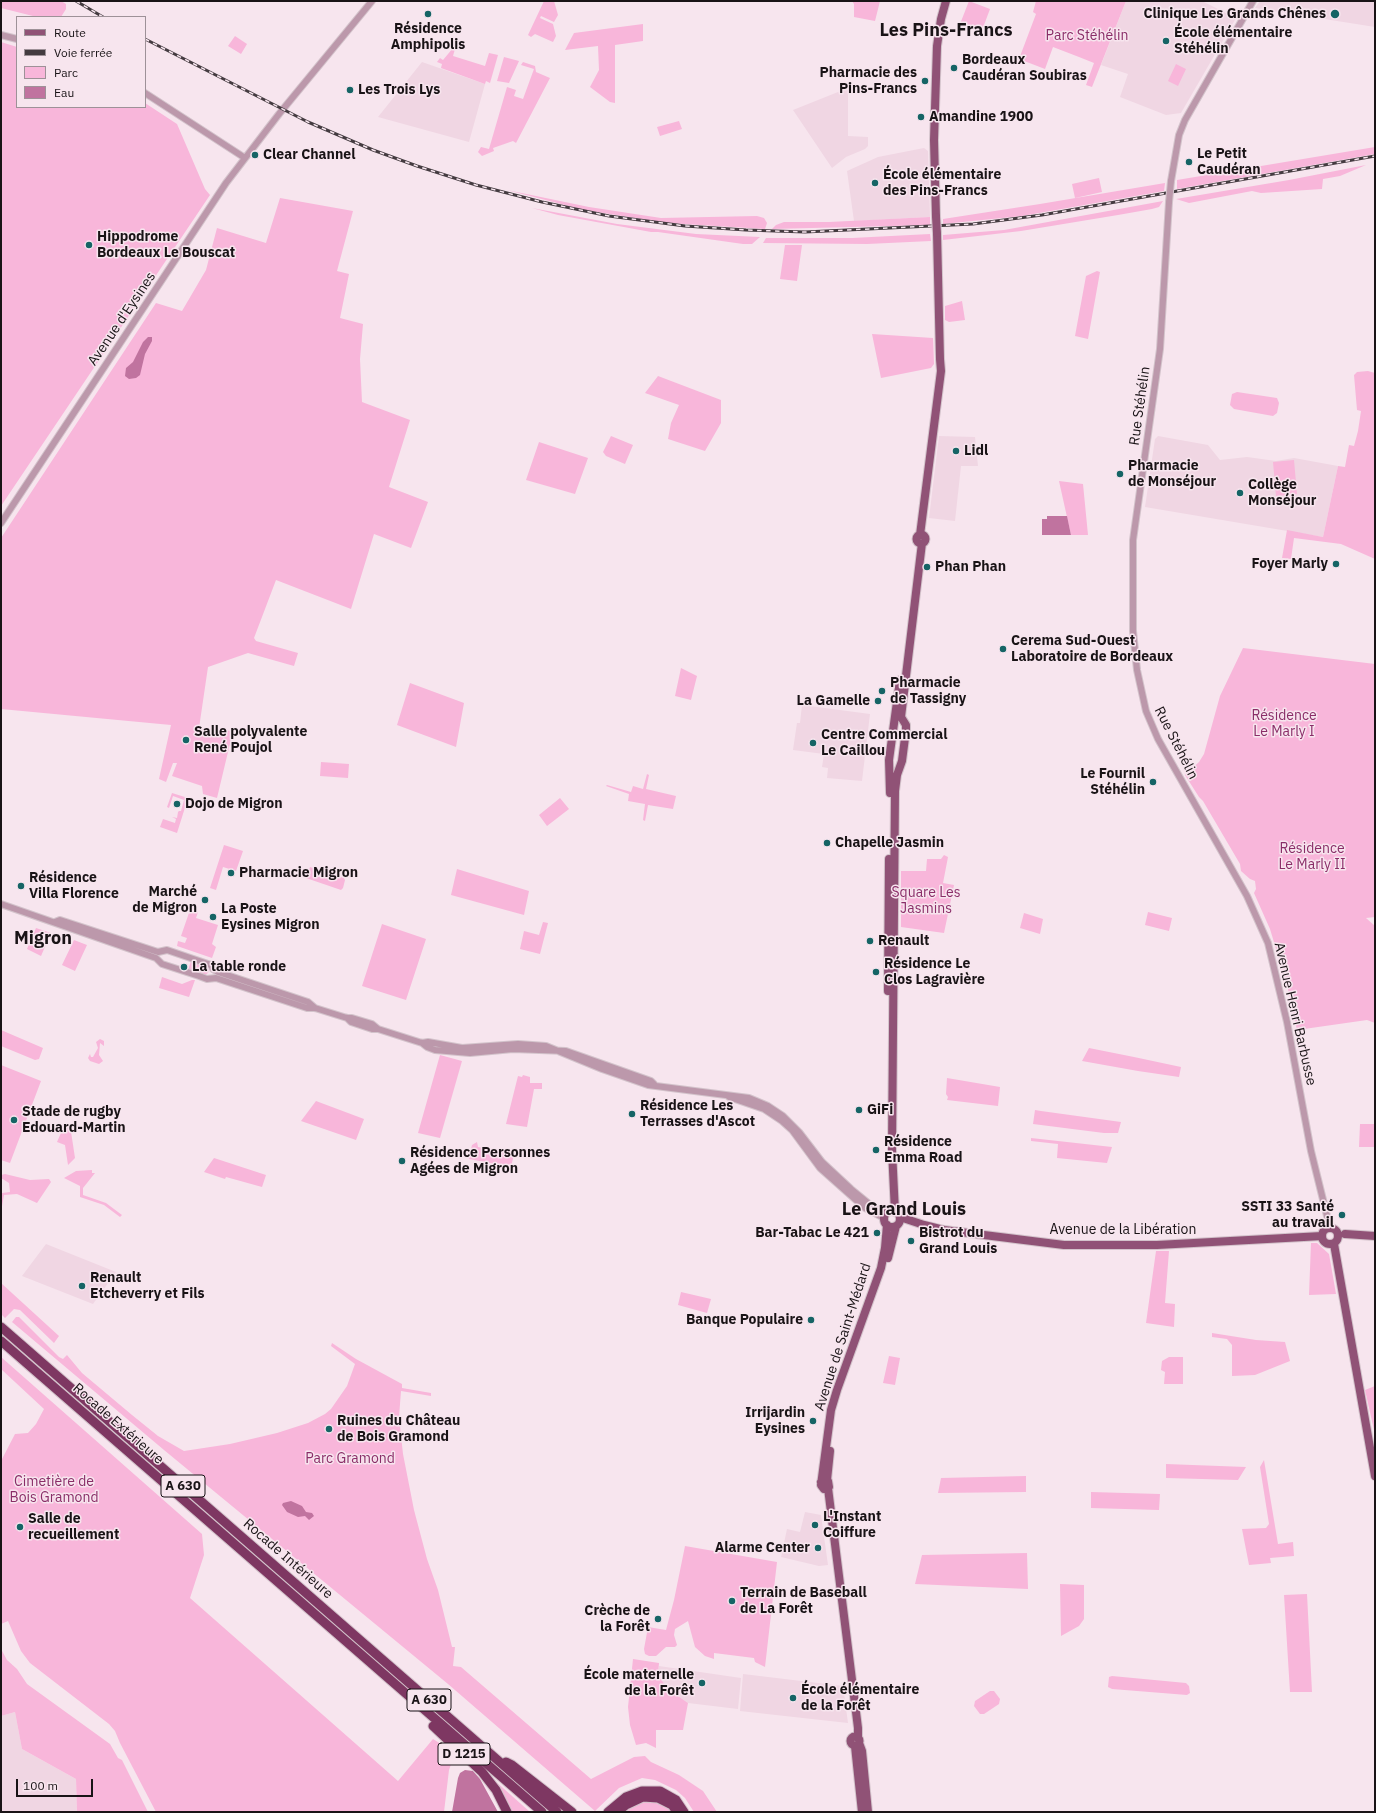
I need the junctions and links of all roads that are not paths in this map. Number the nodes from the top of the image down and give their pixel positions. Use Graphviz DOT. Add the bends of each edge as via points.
graph roads {
  1 [pos="372,1"];
  2 [pos="946,1"];
  3 [pos="1253,1"];
  4 [pos="1,35"];
  5 [pos="16,39"];
  6 [pos="146,94"];
  7 [pos="245,158"];
  8 [pos="1,523"];
  9 [pos="898,716"];
  10 [pos="1203,818"];
  11 [pos="1,904"];
  12 [pos="55,922"];
  13 [pos="891,927"];
  14 [pos="315,1008"];
  15 [pos="892,1218"];
  16 [pos="1330,1228"];
  17 [pos="1342,1234"];
  18 [pos="1322,1236"];
  19 [pos="1375,1236"];
  20 [pos="1334,1244"];
  21 [pos="1,1327"];
  22 [pos="1,1341"];
  23 [pos="1375,1476"];
  24 [pos="415,1701"];
  25 [pos="857,1741"];
  26 [pos="492,1756"];
  27 [pos="508,1812"];
  28 [pos="542,1812"];
  29 [pos="557,1812"];
  30 [pos="572,1812"];
  31 [pos="608,1812"];
  32 [pos="617,1812"];
  33 [pos="677,1812"];
  34 [pos="684,1812"];
  35 [pos="862,1812"];
  36 [pos="868,1812"];
  1 -- 7 [label="street, Avenue d'Eysines"];
  2 -- 9 [label="main road, bridge" via="937,46 934,140 942,371"];
  3 -- 10 [label="street, Rue Stéhélin, bridge" via="1184,120 1179,137 1169,202 1160,350 1133,540 1133,631 1137,670 1149,719"];
  4 -- 5 [label="street"];
  6 -- 7 [label="street"];
  7 -- 8 [label="street, Avenue d'Eysines"];
  9 -- 13 [label="main road" via="889,763"];
  9 -- 13 [label="main road" via="906,725 895,791"];
  10 -- 16 [label="street, Avenue Henri Barbusse" via="1249,899 1271,952 1311,1151"];
  11 -- 12 [label="street"];
  12 -- 14 [label="street" via="207,979 216,978 307,1008"];
  12 -- 14 [label="street" via="60,920 158,952 167,950 210,965 218,972 308,1002"];
  13 -- 15 [label="main road, Avenue de Saint-Médard"];
  14 -- 15 [label="street" via="347,1018 365,1027 378,1028 422,1043 435,1050 470,1054 513,1049 566,1050 654,1084 749,1098 784,1116 822,1162 873,1207"];
  15 -- 18 [label="main road, Avenue de la Libération" via="944,1230 1064,1245 1157,1245"];
  15 -- 25 [label="main road, Avenue de Saint-Médard" via="883,1278 835,1406 825,1485"];
  16 -- 17 [label="main road"];
  16 -- 18 [label="main road" via="1324,1231"];
  17 -- 19 [label="main road"];
  17 -- 20 [label="main road"];
  18 -- 20 [label="main road" via="1326,1243"];
  20 -- 23 [label="main road"];
  21 -- 26 [label="highway, Rocade Intérieure / A 630"];
  22 -- 24 [label="highway, Rocade Extérieure / A 630"];
  24 -- 27 [label="highway, D 1215" via="421,1715 482,1772"];
  24 -- 28 [label="highway, Rocade Extérieure / A 630"];
  25 -- 35 [label="main road, Avenue de Saint-Médard"];
  25 -- 36 [label="main road, Avenue de Saint-Médard" via="862,1751"];
  26 -- 29 [label="highway, Rocade Intérieure / A 630"];
  26 -- 30 [label="highway" via="512,1765"];
  31 -- 34 [label="highway" via="626,1797 642,1791 660,1791 676,1800"];
  32 -- 33 [label="highway" via="644,1797 658,1798"];
}
